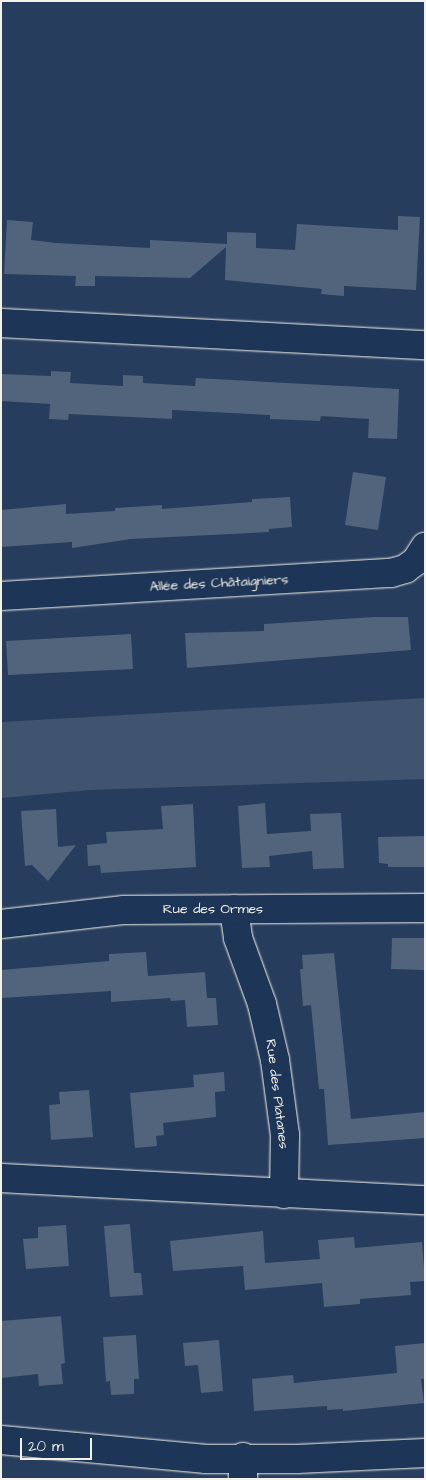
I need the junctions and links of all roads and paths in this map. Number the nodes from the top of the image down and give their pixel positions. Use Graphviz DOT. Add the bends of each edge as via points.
graph roads {
  1 [pos="1,323"];
  2 [pos="425,345"];
  3 [pos="425,547"];
  4 [pos="1,596"];
  5 [pos="425,908"];
  6 [pos="234,909"];
  7 [pos="1,924"];
  8 [pos="1,1178"];
  9 [pos="284,1194"];
  10 [pos="425,1200"];
  11 [pos="1,1426"];
  12 [pos="1,1440"];
  13 [pos="425,1453"];
  14 [pos="243,1468"];
  1 -- 2 [label="street"];
  3 -- 4 [label="street, Allée des Châtaigniers" via="416,562 391,573"];
  5 -- 6 [label="street, Rue des Ormes"];
  6 -- 7 [label="street, Rue des Ormes" via="116,910"];
  6 -- 9 [label="street, Rue des Platanes" via="238,938 262,1004 275,1060 284,1135"];
  8 -- 9 [label="street"];
  9 -- 10 [label="street"];
  11 -- 14 [label="street" via="172,1442"];
  12 -- 14 [label="street" via="200,1458"];
  13 -- 14 [label="street" via="297,1459"];
}
